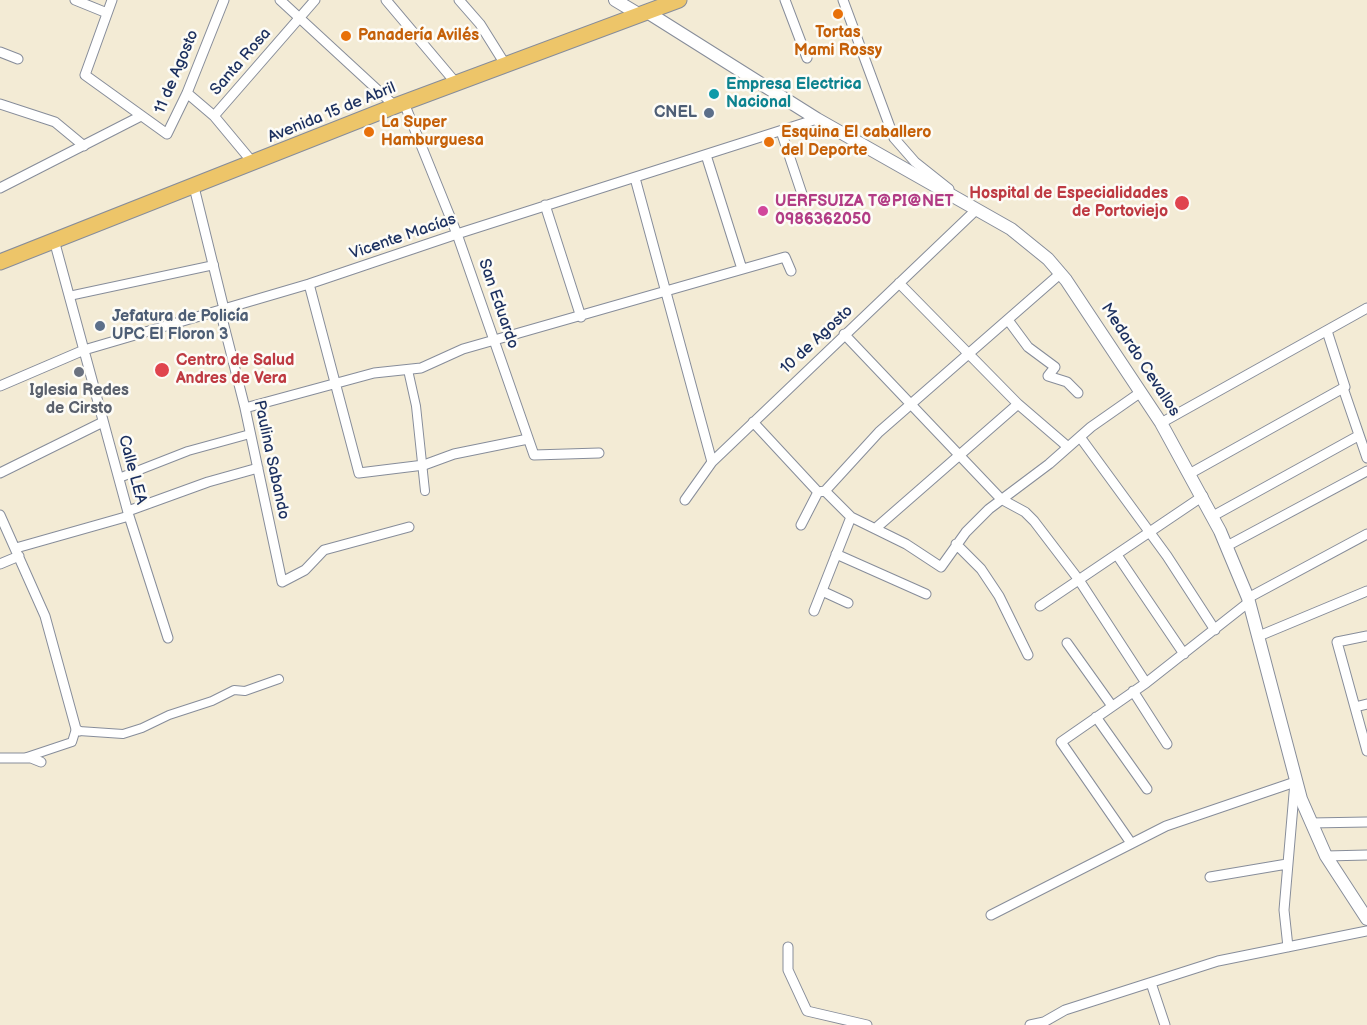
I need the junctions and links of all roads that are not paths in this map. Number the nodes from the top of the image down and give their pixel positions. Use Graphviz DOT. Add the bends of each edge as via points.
graph roads {
  1 [pos="75,0"];
  2 [pos="112,0"];
  3 [pos="224,0"];
  4 [pos="280,0"];
  5 [pos="315,0"];
  6 [pos="459,0"];
  7 [pos="615,0"];
  8 [pos="679,0"];
  9 [pos="785,0"];
  10 [pos="843,0"];
  11 [pos="387,1"];
  12 [pos="107,13"];
  13 [pos="643,14"];
  14 [pos="299,18"];
  15 [pos="0,52"];
  16 [pos="807,58"];
  17 [pos="18,59"];
  18 [pos="505,64"];
  19 [pos="456,83"];
  20 [pos="187,93"];
  21 [pos="0,104"];
  22 [pos="399,105"];
  23 [pos="141,116"];
  24 [pos="214,116"];
  25 [pos="818,119"];
  26 [pos="782,131"];
  27 [pos="894,138"];
  28 [pos="84,146"];
  29 [pos="706,155"];
  30 [pos="879,155"];
  31 [pos="254,164"];
  32 [pos="635,178"];
  33 [pos="194,187"];
  34 [pos="0,188"];
  35 [pos="804,200"];
  36 [pos="545,205"];
  37 [pos="975,207"];
  38 [pos="457,234"];
  39 [pos="54,240"];
  40 [pos="0,262"];
  41 [pos="214,265"];
  42 [pos="742,269"];
  43 [pos="791,271"];
  44 [pos="1061,273"];
  45 [pos="899,283"];
  46 [pos="309,284"];
  47 [pos="667,291"];
  48 [pos="69,297"];
  49 [pos="1367,308"];
  50 [pos="222,309"];
  51 [pos="581,317"];
  52 [pos="1008,320"];
  53 [pos="1327,331"];
  54 [pos="844,334"];
  55 [pos="495,340"];
  56 [pos="84,350"];
  57 [pos="967,355"];
  58 [pos="408,370"];
  59 [pos="335,382"];
  60 [pos="0,386"];
  61 [pos="1342,388"];
  62 [pos="1142,392"];
  63 [pos="1078,393"];
  64 [pos="910,404"];
  65 [pos="1018,404"];
  66 [pos="244,408"];
  67 [pos="103,422"];
  68 [pos="753,422"];
  69 [pos="1161,423"];
  70 [pos="250,434"];
  71 [pos="1080,436"];
  72 [pos="1358,436"];
  73 [pos="528,439"];
  74 [pos="1068,447"];
  75 [pos="599,453"];
  76 [pos="960,455"];
  77 [pos="1367,458"];
  78 [pos="712,462"];
  79 [pos="424,465"];
  80 [pos="258,468"];
  81 [pos="1367,471"];
  82 [pos="0,473"];
  83 [pos="1191,473"];
  84 [pos="119,478"];
  85 [pos="425,491"];
  86 [pos="822,491"];
  87 [pos="1203,496"];
  88 [pos="1001,499"];
  89 [pos="685,500"];
  90 [pos="128,514"];
  91 [pos="0,515"];
  92 [pos="1214,516"];
  93 [pos="851,517"];
  94 [pos="801,525"];
  95 [pos="409,527"];
  96 [pos="876,528"];
  97 [pos="1150,532"];
  98 [pos="1367,534"];
  99 [pos="956,544"];
  100 [pos="1227,546"];
  101 [pos="18,552"];
  102 [pos="836,554"];
  103 [pos="1117,555"];
  104 [pos="0,564"];
  105 [pos="1079,580"];
  106 [pos="822,591"];
  107 [pos="1367,591"];
  108 [pos="926,594"];
  109 [pos="1248,600"];
  110 [pos="848,603"];
  111 [pos="1040,606"];
  112 [pos="814,611"];
  113 [pos="1215,630"];
  114 [pos="1259,636"];
  115 [pos="1367,636"];
  116 [pos="168,638"];
  117 [pos="1067,643"];
  118 [pos="1028,654"];
  119 [pos="1184,654"];
  120 [pos="279,679"];
  121 [pos="1146,683"];
  122 [pos="1133,691"];
  123 [pos="1367,704"];
  124 [pos="1112,706"];
  125 [pos="1355,707"];
  126 [pos="1096,717"];
  127 [pos="77,730"];
  128 [pos="1167,744"];
  129 [pos="1367,751"];
  130 [pos="0,758"];
  131 [pos="24,758"];
  132 [pos="41,762"];
  133 [pos="1295,782"];
  134 [pos="1148,789"];
  135 [pos="1367,822"];
  136 [pos="1311,824"];
  137 [pos="1131,843"];
  138 [pos="1367,855"];
  139 [pos="1326,856"];
  140 [pos="1287,864"];
  141 [pos="1210,877"];
  142 [pos="1362,906"];
  143 [pos="991,915"];
  144 [pos="1367,919"];
  145 [pos="1367,931"];
  146 [pos="788,947"];
  147 [pos="1288,947"];
  148 [pos="1151,983"];
  149 [pos="867,1025"];
  150 [pos="1030,1025"];
  151 [pos="1165,1025"];
  1 -- 12 [label="street"];
  2 -- 12 [label="street"];
  3 -- 20 [label="street, 11 de Agosto"];
  4 -- 14 [label="street, San Eduardo"];
  5 -- 14 [label="street, Santa Rosa"];
  6 -- 18 [label="street" via="480,24"];
  7 -- 13 [label="street, Medardo Cevallos"];
  8 -- 13 [label="main road, Avenida 15 de Abril"];
  9 -- 16 [label="street"];
  10 -- 27 [label="street"];
  11 -- 19 [label="street"];
  12 -- 23 [label="street" via="85,75"];
  13 -- 18 [label="main road, Avenida 15 de Abril"];
  13 -- 25 [label="street, Medardo Cevallos"];
  14 -- 22 [label="street, San Eduardo"];
  14 -- 24 [label="street, Santa Rosa"];
  15 -- 17 [label="street"];
  18 -- 19 [label="main road, Avenida 15 de Abril"];
  19 -- 22 [label="main road, Avenida 15 de Abril"];
  20 -- 23 [label="street, 11 de Agosto" via="167,134"];
  20 -- 24 [label="street"];
  21 -- 28 [label="street" via="55,122"];
  22 -- 31 [label="main road, Avenida 15 de Abril"];
  22 -- 38 [label="street, San Eduardo"];
  23 -- 28 [label="street, 11 de Agosto"];
  24 -- 31 [label="street"];
  25 -- 26 [label="street, Vicente Macías"];
  25 -- 30 [label="street, Medardo Cevallos"];
  26 -- 29 [label="street, Vicente Macías"];
  26 -- 35 [label="street"];
  27 -- 30 [label="street" via="893,150"];
  27 -- 37 [label="street" via="915,162"];
  28 -- 34 [label="street, 11 de Agosto"];
  29 -- 32 [label="street, Vicente Macías"];
  29 -- 42 [label="street"];
  30 -- 37 [label="street, Medardo Cevallos"];
  31 -- 33 [label="main road, Avenida 15 de Abril"];
  32 -- 36 [label="street, Vicente Macías"];
  32 -- 47 [label="street"];
  33 -- 39 [label="main road, Avenida 15 de Abril"];
  33 -- 41 [label="street, Paulina Sabando"];
  36 -- 38 [label="street, Vicente Macías"];
  36 -- 51 [label="street"];
  37 -- 44 [label="street, Medardo Cevallos" via="1023,238"];
  37 -- 45 [label="street, 10 de Agosto"];
  38 -- 46 [label="street, Vicente Macías"];
  38 -- 55 [label="street, San Eduardo"];
  39 -- 40 [label="main road, Avenida 15 de Abril"];
  39 -- 48 [label="street, Calle LEA"];
  41 -- 48 [label="street"];
  41 -- 50 [label="street, Paulina Sabando"];
  42 -- 43 [label="street" via="784,257"];
  42 -- 47 [label="street"];
  44 -- 52 [label="street"];
  44 -- 62 [label="street, Medardo Cevallos"];
  45 -- 54 [label="street, 10 de Agosto"];
  45 -- 57 [label="street"];
  46 -- 50 [label="street, Vicente Macías"];
  46 -- 59 [label="street"];
  47 -- 51 [label="street"];
  47 -- 78 [label="street"];
  48 -- 56 [label="street, Calle LEA"];
  49 -- 53 [label="street"];
  50 -- 56 [label="street, Vicente Macías"];
  50 -- 66 [label="street, Paulina Sabando"];
  51 -- 55 [label="street"];
  52 -- 57 [label="street"];
  52 -- 63 [label="street" via="1028,347 1055,367 1048,376 1067,382"];
  53 -- 61 [label="street" via="1345,387"];
  53 -- 69 [label="street"];
  54 -- 64 [label="street"];
  54 -- 68 [label="street, 10 de Agosto"];
  55 -- 58 [label="street"];
  55 -- 73 [label="street, San Eduardo"];
  56 -- 60 [label="street, Vicente Macías"];
  56 -- 67 [label="street, Calle LEA"];
  57 -- 64 [label="street"];
  57 -- 65 [label="street"];
  58 -- 59 [label="street"];
  58 -- 79 [label="street"];
  59 -- 66 [label="street"];
  59 -- 79 [label="street" via="359,473"];
  61 -- 72 [label="street"];
  61 -- 83 [label="street"];
  62 -- 69 [label="street, Medardo Cevallos"];
  62 -- 71 [label="street"];
  64 -- 76 [label="street"];
  64 -- 86 [label="street"];
  65 -- 74 [label="street"];
  65 -- 76 [label="street"];
  66 -- 70 [label="street, Paulina Sabando"];
  67 -- 82 [label="street"];
  67 -- 84 [label="street, Calle LEA"];
  68 -- 78 [label="street, 10 de Agosto"];
  68 -- 86 [label="street"];
  69 -- 83 [label="street, Medardo Cevallos"];
  70 -- 80 [label="street, Paulina Sabando"];
  70 -- 84 [label="street" via="188,451"];
  71 -- 74 [label="street"];
  71 -- 97 [label="street"];
  72 -- 77 [label="street"];
  72 -- 92 [label="street"];
  73 -- 75 [label="street" via="534,455"];
  73 -- 79 [label="street" via="453,454"];
  74 -- 88 [label="street"];
  76 -- 88 [label="street"];
  76 -- 96 [label="street"];
  78 -- 89 [label="street, 10 de Agosto"];
  79 -- 85 [label="street"];
  80 -- 90 [label="street" via="208,482"];
  80 -- 95 [label="street, Paulina Sabando" via="282,582 305,570 324,550"];
  81 -- 100 [label="street"];
  83 -- 87 [label="street, Medardo Cevallos"];
  84 -- 90 [label="street, Calle LEA"];
  86 -- 93 [label="street"];
  86 -- 94 [label="street"];
  87 -- 92 [label="street, Medardo Cevallos"];
  87 -- 97 [label="street"];
  88 -- 99 [label="street"];
  88 -- 105 [label="street" via="1025,512"];
  90 -- 101 [label="street"];
  90 -- 116 [label="street, Calle LEA"];
  91 -- 101 [label="street"];
  92 -- 100 [label="street, Medardo Cevallos"];
  93 -- 96 [label="street"];
  93 -- 102 [label="street"];
  96 -- 99 [label="street" via="941,567"];
  97 -- 103 [label="street"];
  97 -- 113 [label="street"];
  98 -- 109 [label="street"];
  99 -- 118 [label="street" via="981,569"];
  100 -- 109 [label="street, Medardo Cevallos"];
  101 -- 104 [label="street"];
  101 -- 127 [label="street" via="45,616"];
  102 -- 106 [label="street"];
  102 -- 108 [label="street"];
  103 -- 105 [label="street"];
  103 -- 119 [label="street"];
  105 -- 111 [label="street"];
  105 -- 121 [label="street"];
  106 -- 110 [label="street"];
  106 -- 112 [label="street"];
  107 -- 114 [label="street"];
  109 -- 113 [label="street"];
  109 -- 114 [label="street, Medardo Cevallos"];
  113 -- 119 [label="street"];
  114 -- 133 [label="street, Medardo Cevallos"];
  115 -- 125 [label="street" via="1338,642"];
  117 -- 124 [label="street"];
  119 -- 121 [label="street"];
  120 -- 127 [label="street" via="245,691 234,690 123,734"];
  121 -- 122 [label="street"];
  122 -- 124 [label="street"];
  122 -- 128 [label="street"];
  123 -- 125 [label="street"];
  124 -- 126 [label="street"];
  125 -- 129 [label="street"];
  126 -- 134 [label="street"];
  126 -- 137 [label="street" via="1061,742"];
  127 -- 131 [label="street" via="72,742"];
  130 -- 131 [label="street"];
  131 -- 132 [label="street"];
  133 -- 136 [label="street, Medardo Cevallos"];
  133 -- 137 [label="street" via="1167,826"];
  133 -- 140 [label="street"];
  135 -- 136 [label="street"];
  136 -- 139 [label="street, Medardo Cevallos"];
  137 -- 143 [label="street"];
  138 -- 139 [label="street"];
  139 -- 142 [label="street, Medardo Cevallos"];
  140 -- 141 [label="street"];
  140 -- 147 [label="street" via="1284,910"];
  142 -- 144 [label="street, Medardo Cevallos"];
  145 -- 147 [label="street"];
  146 -- 149 [label="street" via="788,970 807,1011"];
  147 -- 148 [label="street" via="1218,961"];
  148 -- 150 [label="street"];
  148 -- 151 [label="street"];
}
